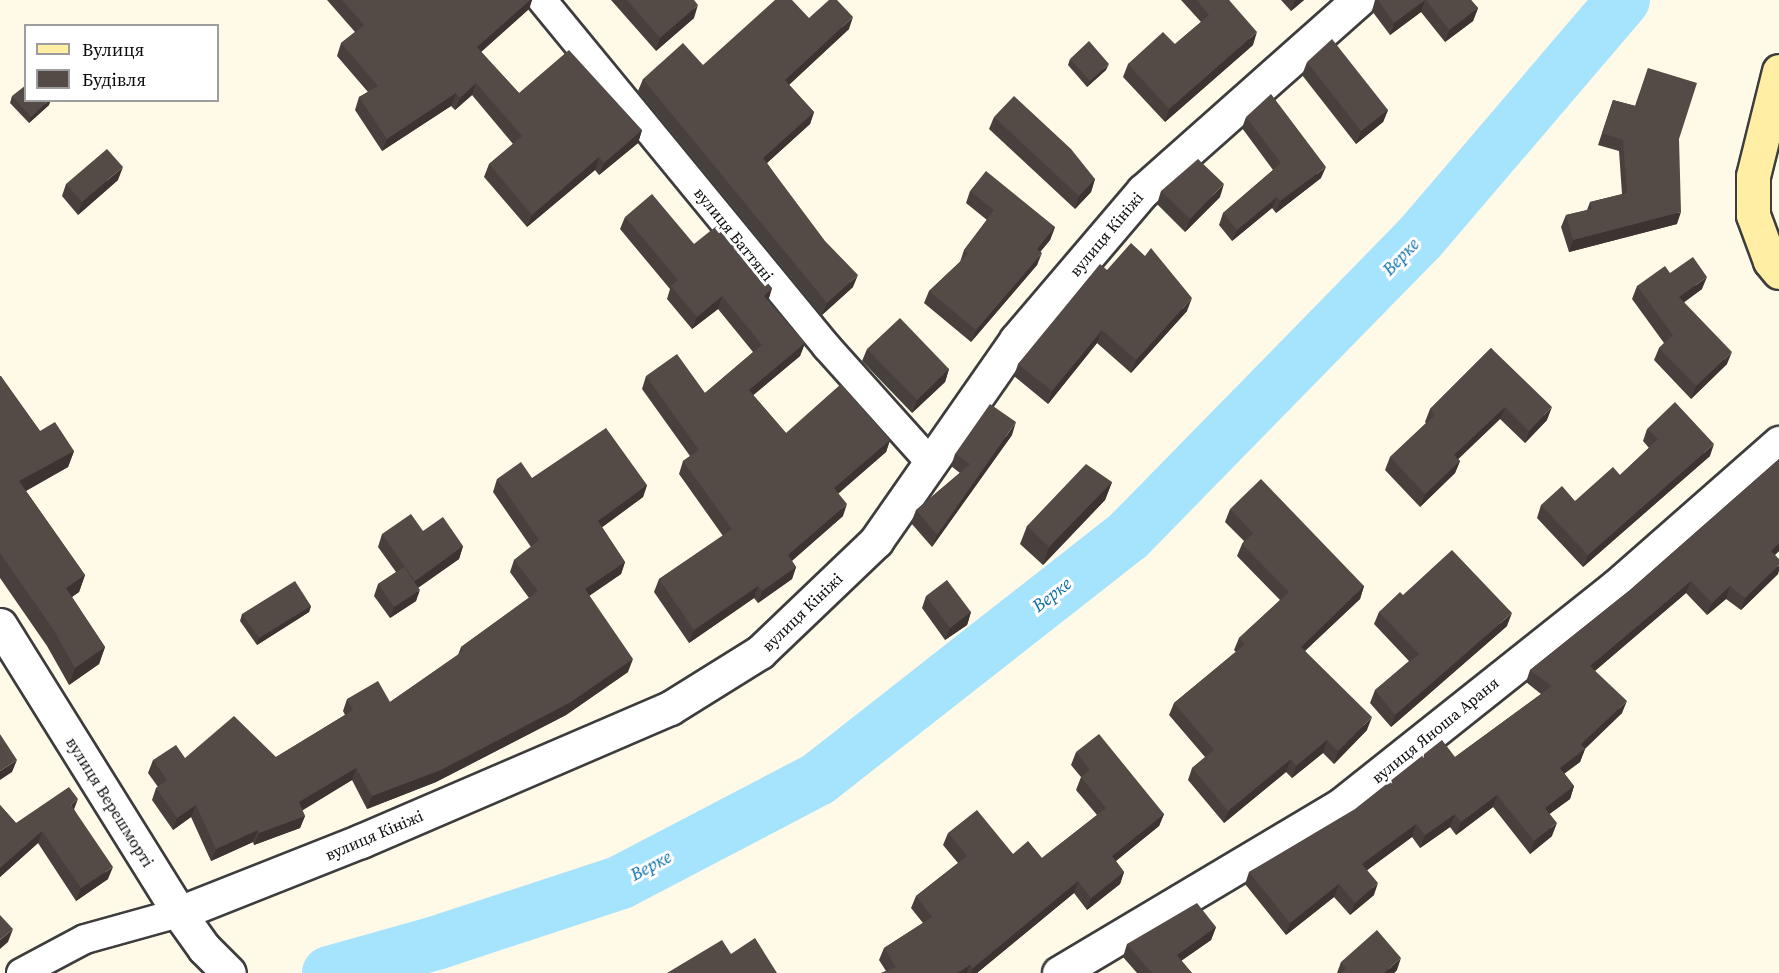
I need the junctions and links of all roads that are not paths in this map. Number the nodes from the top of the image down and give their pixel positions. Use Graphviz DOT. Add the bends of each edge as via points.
graph roads {
  1 [pos="542,0"];
  2 [pos="1358,0"];
  3 [pos="1779,71"];
  4 [pos="1779,272"];
  5 [pos="1779,443"];
  6 [pos="931,463"];
  7 [pos="0,625"];
  8 [pos="179,913"];
  9 [pos="21,973"];
  10 [pos="229,973"];
  11 [pos="1059,973"];
  1 -- 6 [label="street, вулиця Баттяні" via="827,347"];
  2 -- 6 [label="street, вулиця Кініжі" via="1143,191 1016,340"];
  3 -- 4 [label="main road" via="1753,176 1753,215 1770,261"];
  5 -- 11 [label="street, вулиця Яноша Араня" via="1614,588 1341,805"];
  6 -- 8 [label="street, вулиця Кініжі" via="876,540 760,652 670,708 362,841"];
  7 -- 8 [label="street, вулиця Верешморті"];
  8 -- 9 [label="street, вулиця Кініжі" via="85,939"];
  8 -- 10 [label="street, вулиця Верешморті" via="204,948"];
}
